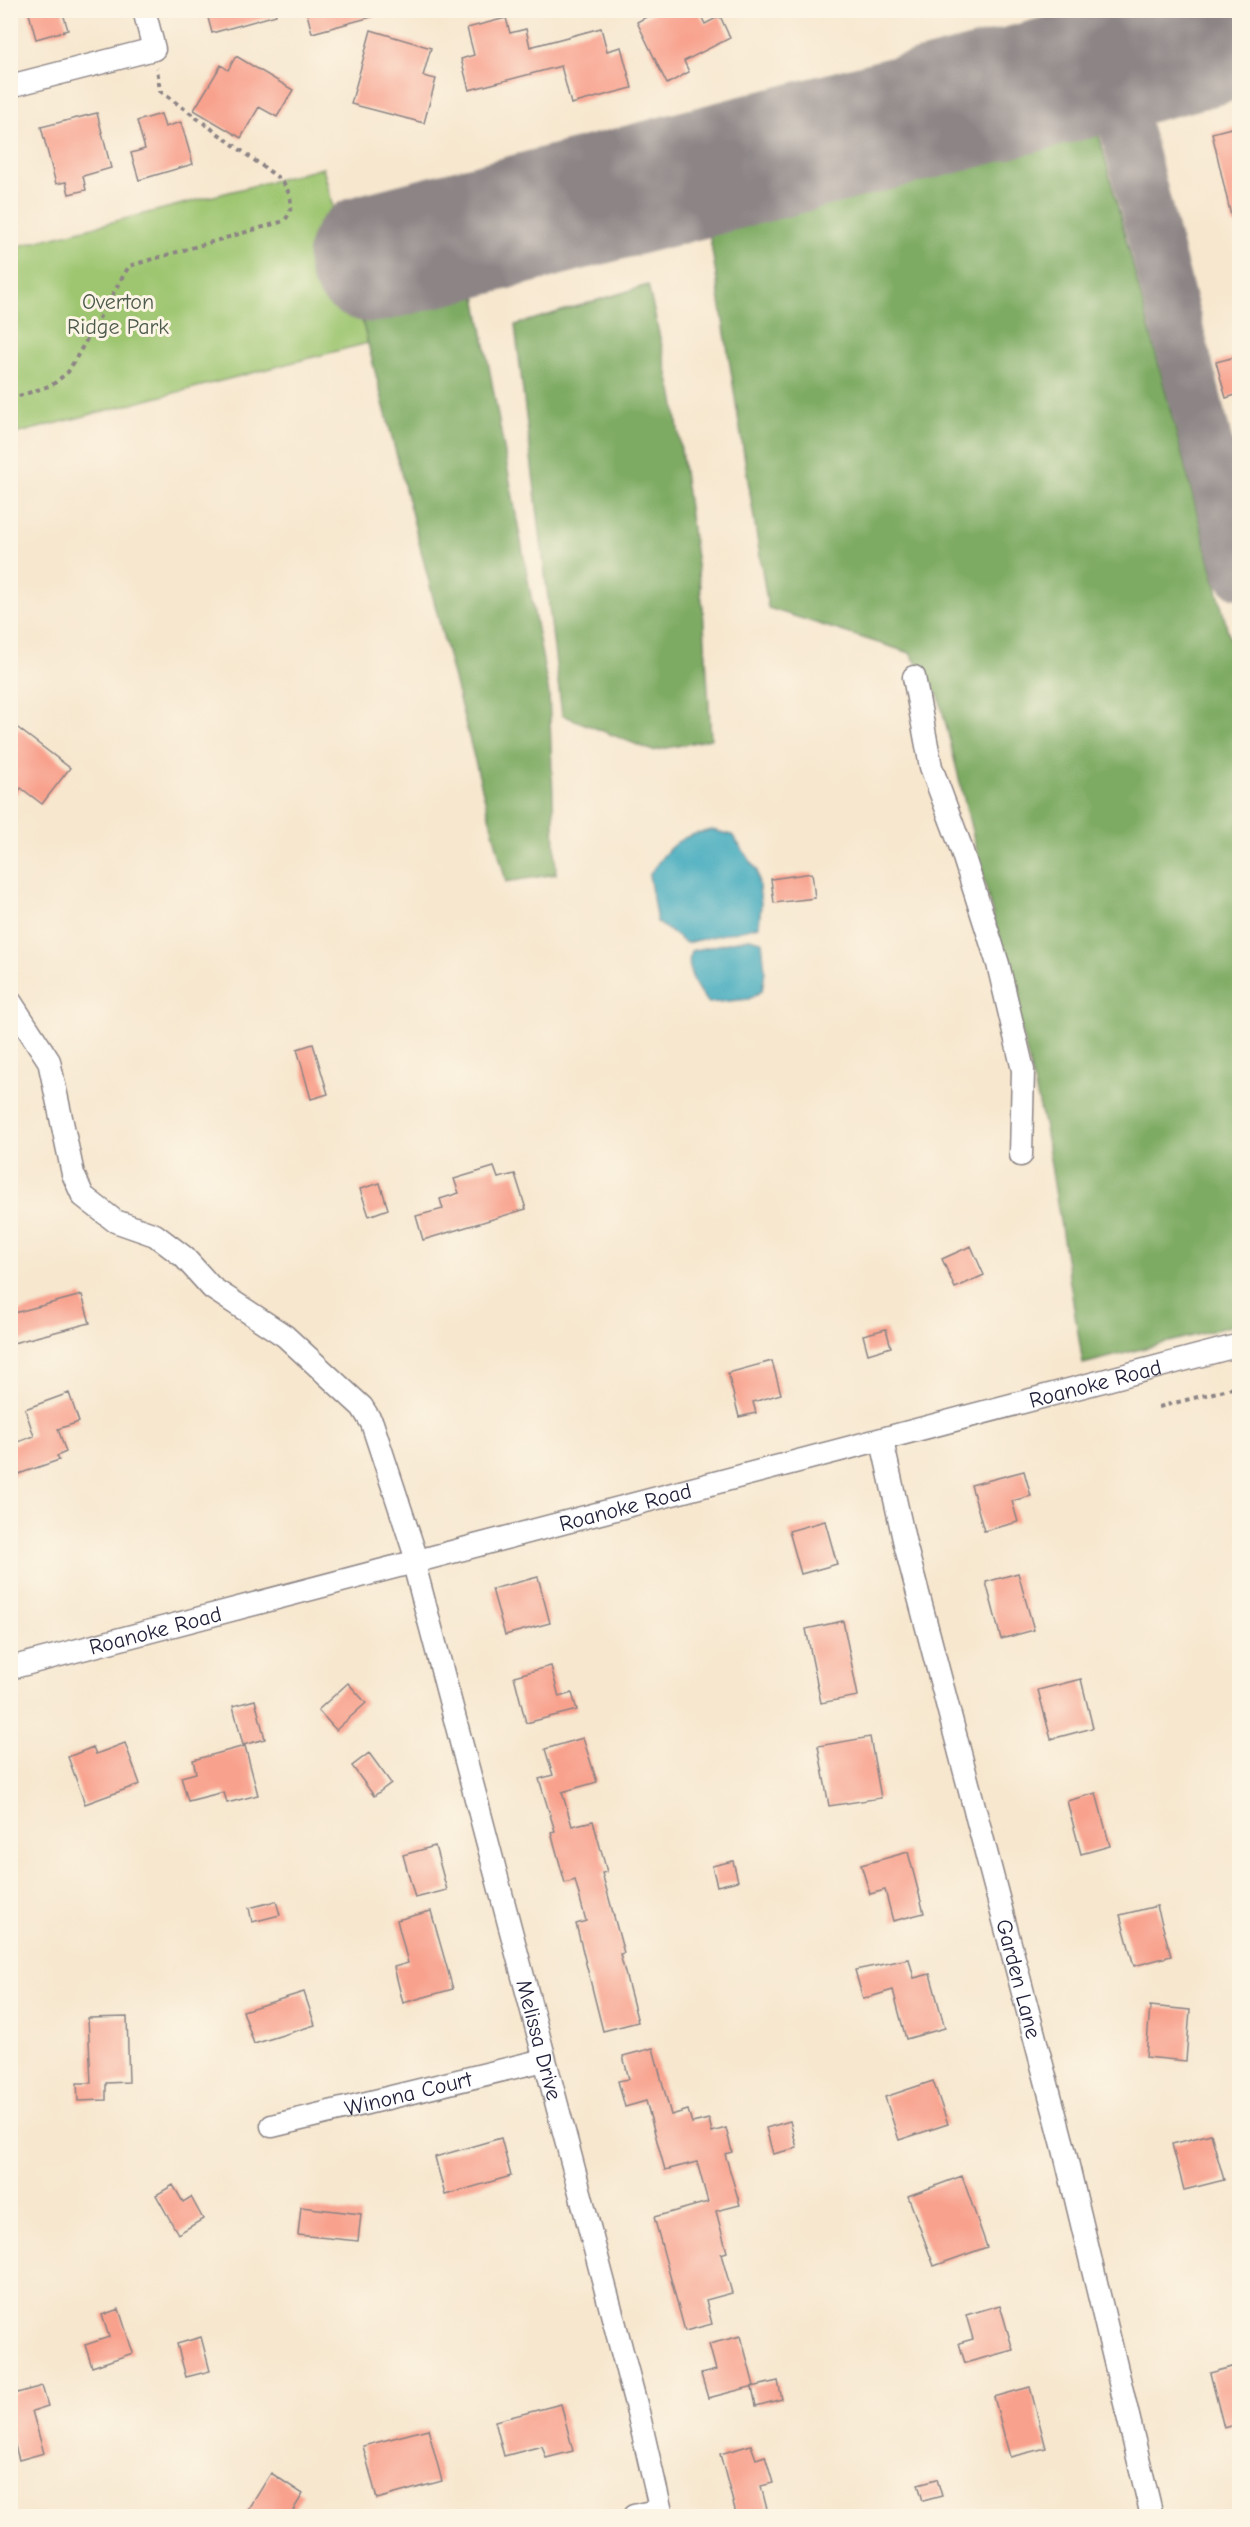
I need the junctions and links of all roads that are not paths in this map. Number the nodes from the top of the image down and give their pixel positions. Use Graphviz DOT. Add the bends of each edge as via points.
graph roads {
  1 [pos="144,10"];
  2 [pos="10,86"];
  3 [pos="914,677"];
  4 [pos="10,1001"];
  5 [pos="1021,1155"];
  6 [pos="1239,1345"];
  7 [pos="882,1441"];
  8 [pos="416,1563"];
  9 [pos="10,1668"];
  10 [pos="544,2060"];
  11 [pos="272,2126"];
  12 [pos="661,2513"];
  13 [pos="634,2517"];
  14 [pos="1152,2517"];
  1 -- 2 [label="street" via="154,49"];
  3 -- 5 [label="street" via="931,767 998,964 1023,1071"];
  4 -- 8 [label="street, Melissa Drive" via="49,1061 73,1174 83,1196 115,1221 155,1235 184,1257 213,1288 285,1336 362,1407 372,1423"];
  6 -- 7 [label="street, Roanoke Road"];
  7 -- 8 [label="street, Roanoke Road"];
  7 -- 14 [label="street, Garden Lane" via="1060,2133"];
  8 -- 9 [label="street, Roanoke Road"];
  8 -- 10 [label="street, Melissa Drive"];
  10 -- 11 [label="street, Winona Court"];
  10 -- 12 [label="street, Melissa Drive"];
  12 -- 13 [label="street"];
}
